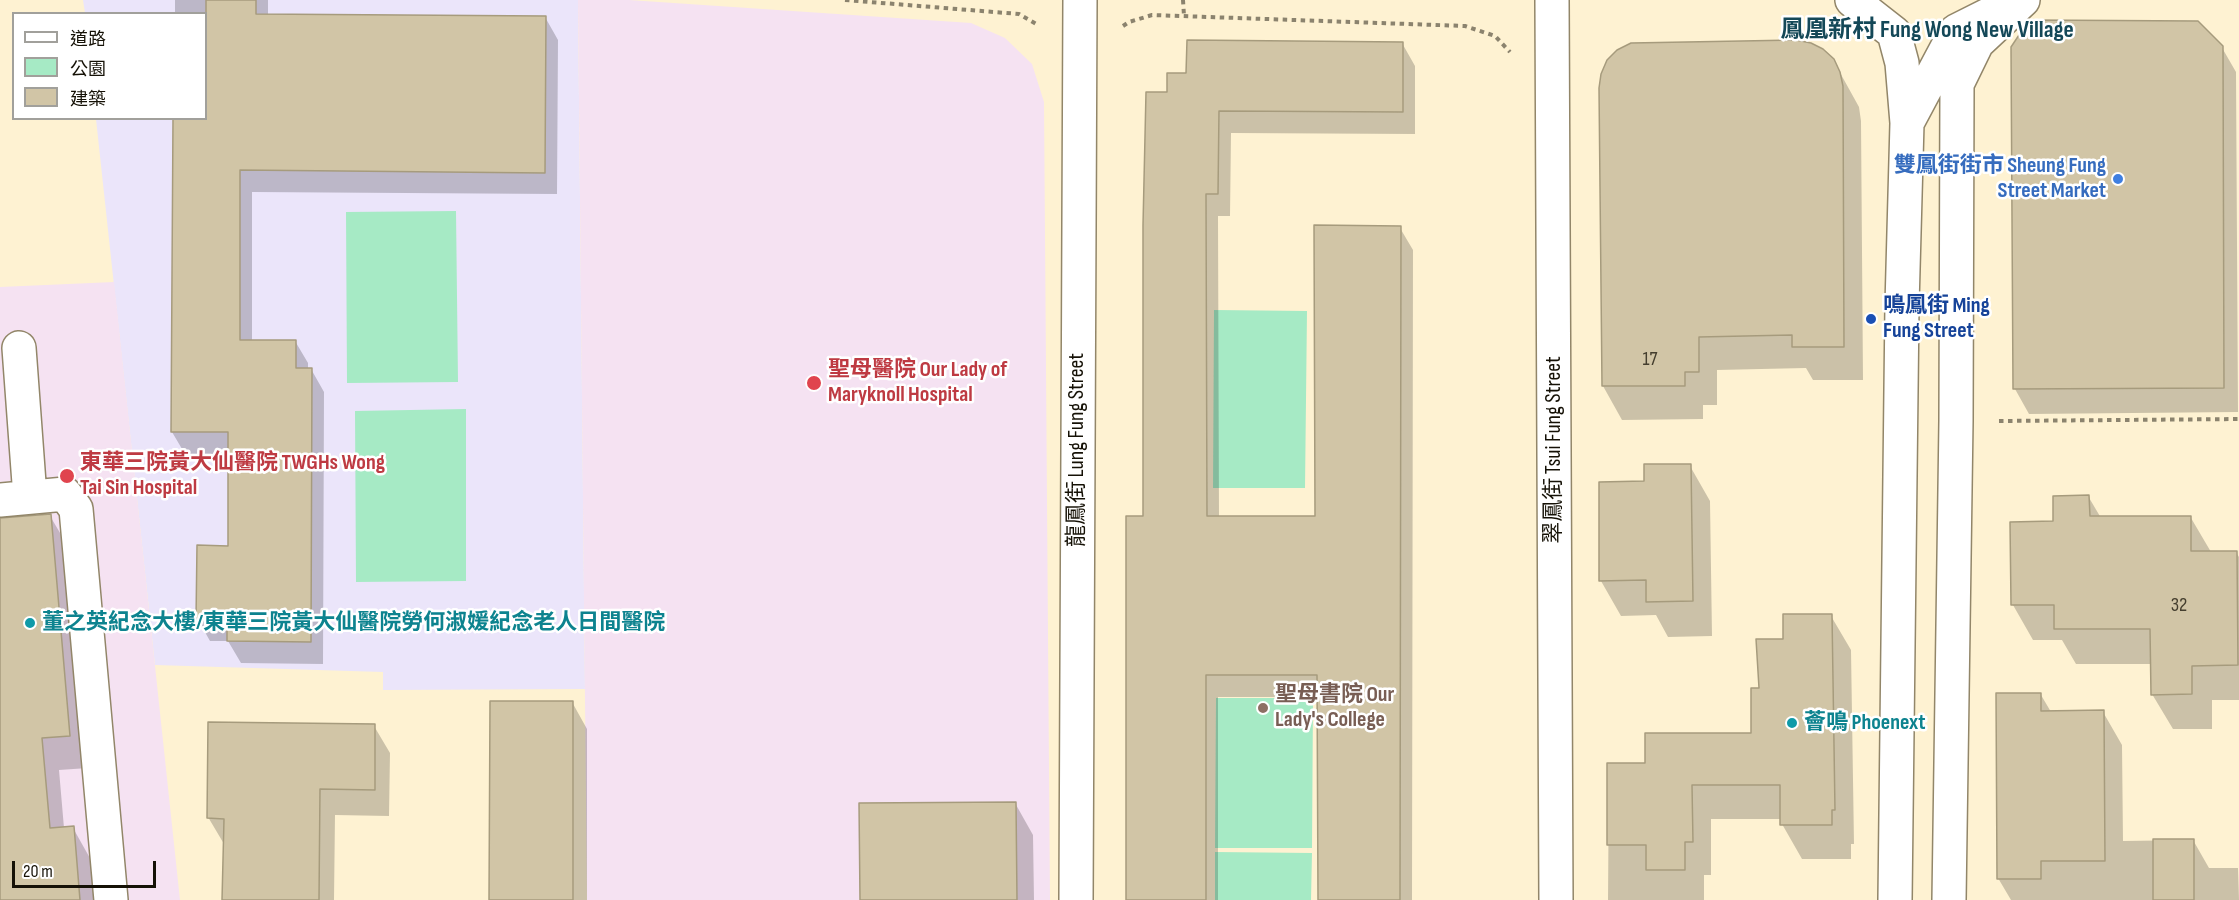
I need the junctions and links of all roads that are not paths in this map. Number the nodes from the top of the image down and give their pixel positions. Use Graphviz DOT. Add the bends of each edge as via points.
graph roads {
  1 [pos="1080,0"];
  2 [pos="1552,0"];
  3 [pos="1852,0"];
  4 [pos="2017,0"];
  5 [pos="2023,0"];
  6 [pos="1907,123"];
  7 [pos="18,348"];
  8 [pos="15,498"];
  9 [pos="111,900"];
  10 [pos="1076,900"];
  11 [pos="1556,900"];
  12 [pos="1895,900"];
  13 [pos="1949,900"];
  1 -- 10 [label="street, 龍鳳街 Lung Fung Street"];
  2 -- 11 [label="street, 翠鳳街 Tsui Fung Street"];
  3 -- 6 [label="street" via="1894,33 1902,63"];
  4 -- 6 [label="street" via="1956,31"];
  5 -- 13 [label="street" via="1977,43 1957,84"];
  6 -- 12 [label="street"];
  7 -- 8 [label="street"];
  8 -- 9 [label="street" via="65,494 76,509"];
}
